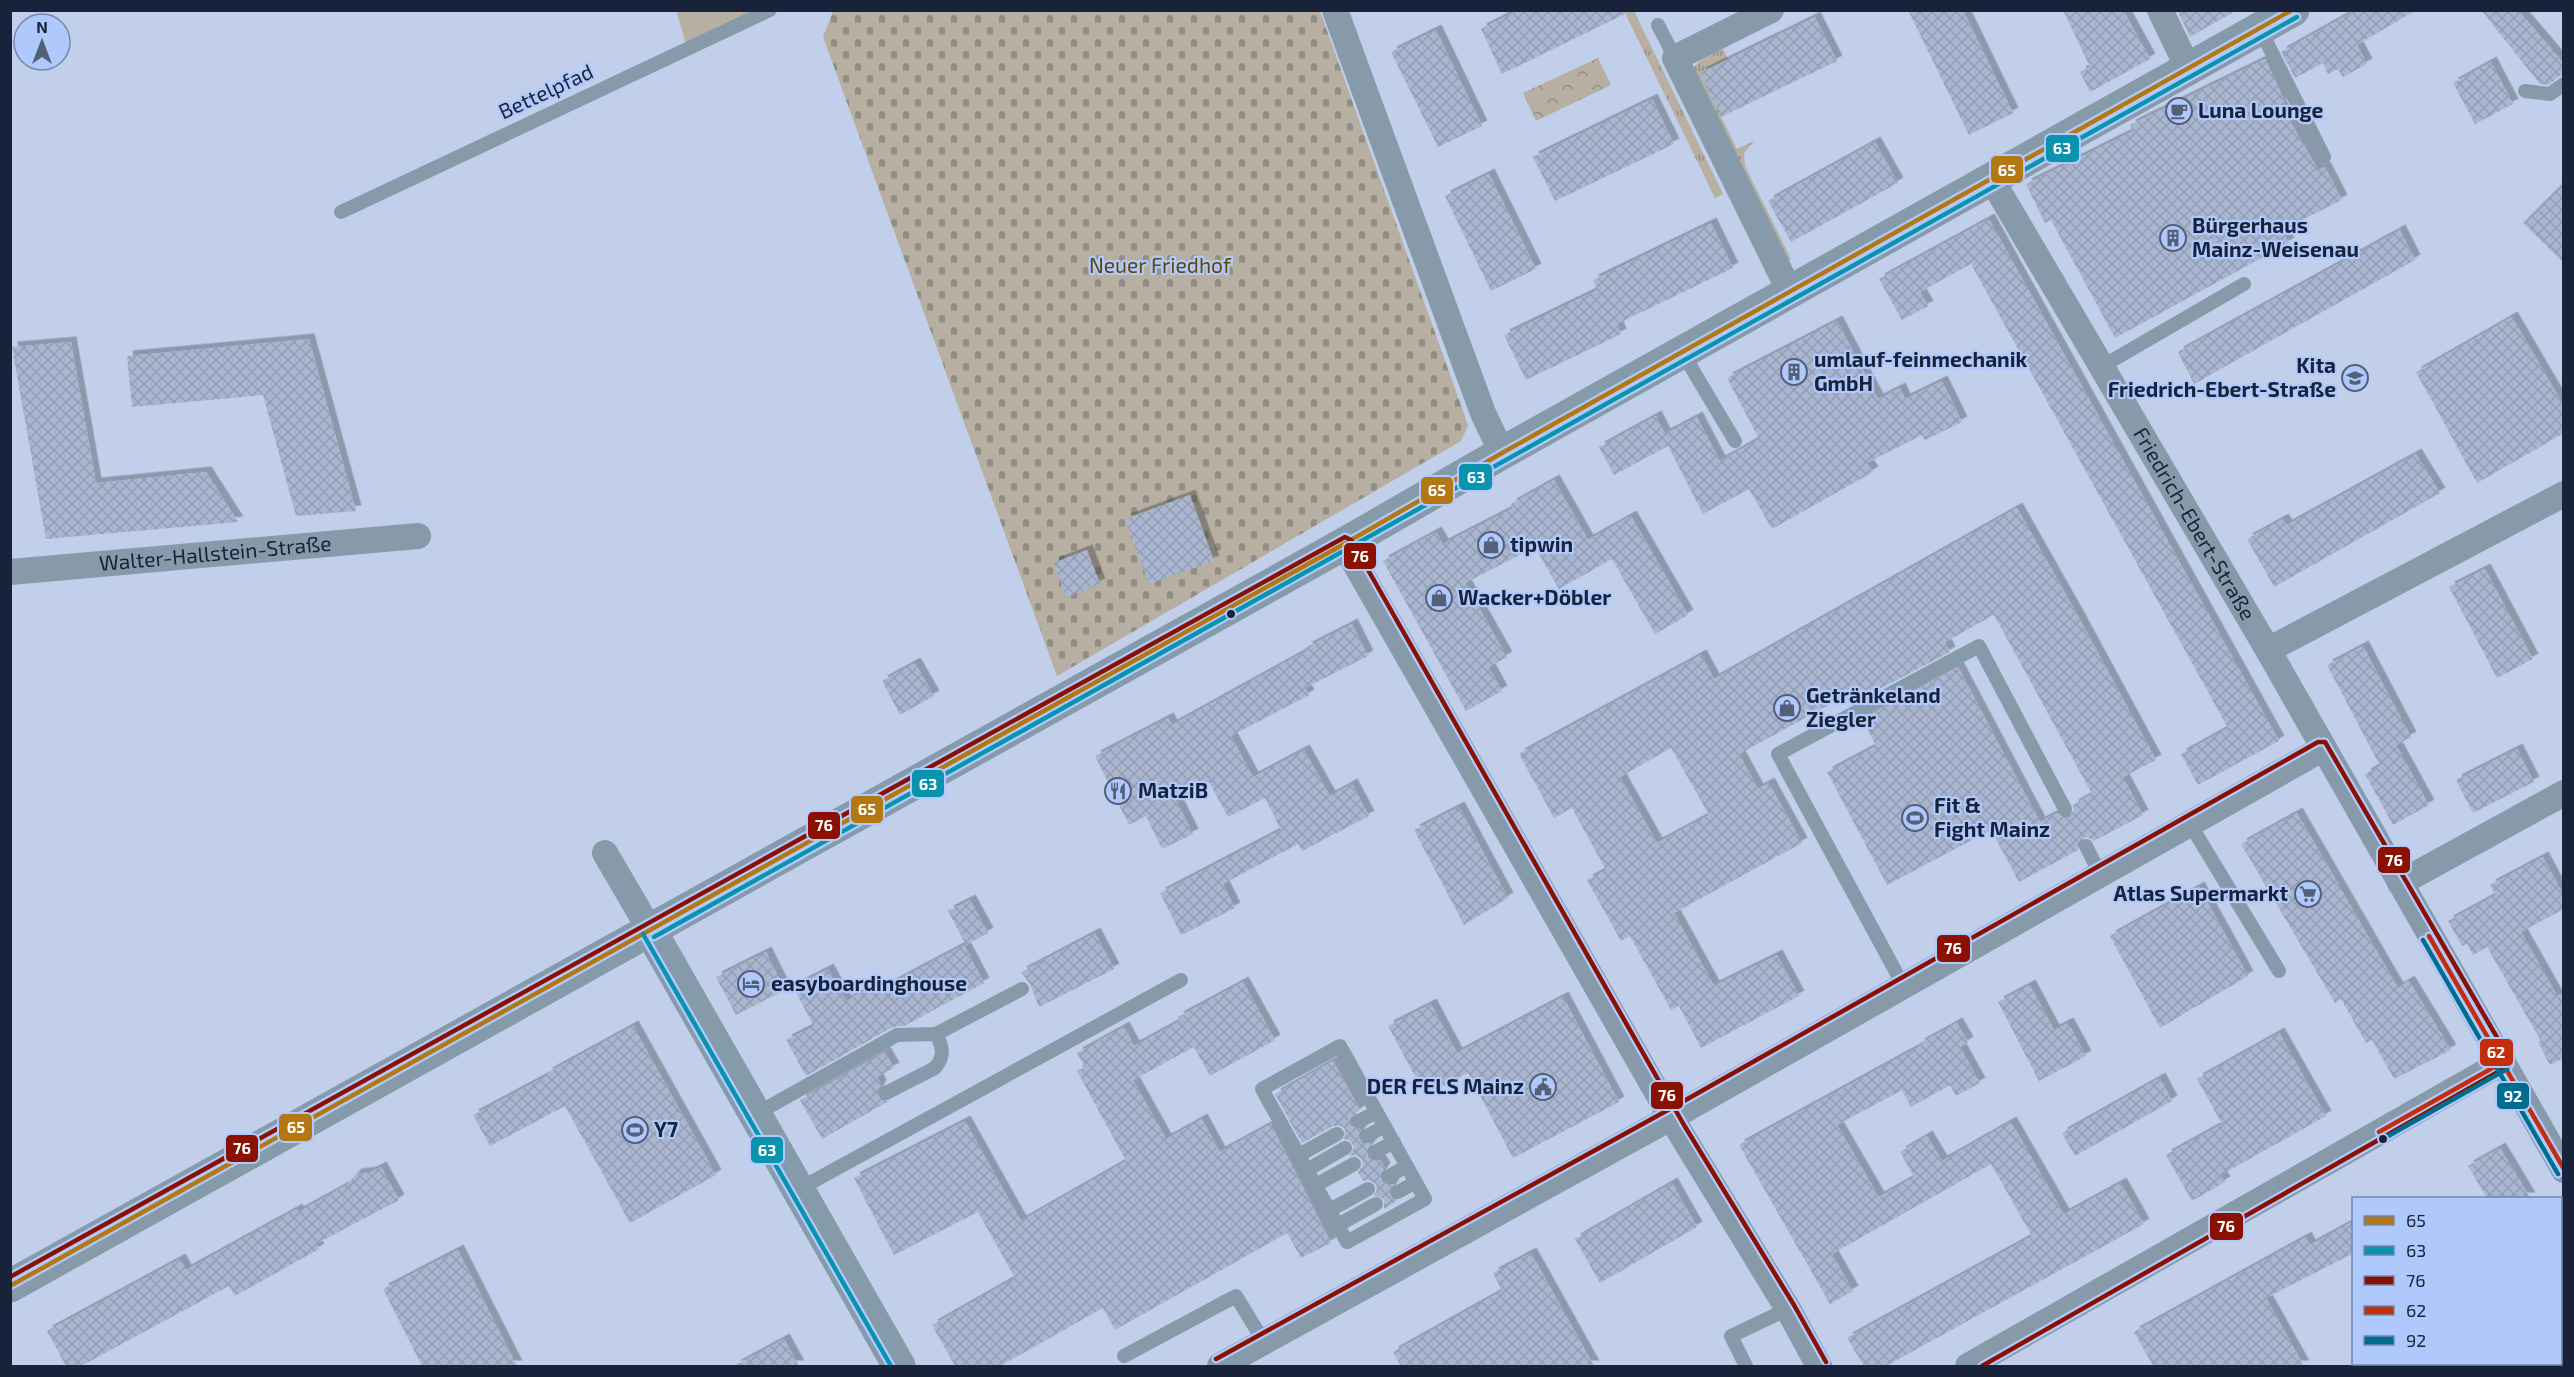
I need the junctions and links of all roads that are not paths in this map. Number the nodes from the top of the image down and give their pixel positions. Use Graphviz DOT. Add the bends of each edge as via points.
graph roads {
  1 [pos="770,10"];
  2 [pos="1335,10"];
  3 [pos="1771,10"];
  4 [pos="2160,10"];
  5 [pos="2293,10"];
  6 [pos="1658,25"];
  7 [pos="2260,29"];
  8 [pos="1675,58"];
  9 [pos="2188,68"];
  10 [pos="2564,84"];
  11 [pos="2525,91"];
  12 [pos="2324,157"];
  13 [pos="1992,180"];
  14 [pos="341,212"];
  15 [pos="2244,284"];
  16 [pos="1790,292"];
  17 [pos="1682,352"];
  18 [pos="2101,367"];
  19 [pos="1736,441"];
  20 [pos="1502,453"];
  21 [pos="2564,494"];
  22 [pos="418,536"];
  23 [pos="1344,544"];
  24 [pos="10,572"];
  25 [pos="2268,650"];
  26 [pos="2322,749"];
  27 [pos="2564,793"];
  28 [pos="2065,809"];
  29 [pos="2190,824"];
  30 [pos="2086,846"];
  31 [pos="605,853"];
  32 [pos="2100,874"];
  33 [pos="2400,883"];
  34 [pos="650,930"];
  35 [pos="2279,971"];
  36 [pos="1181,980"];
  37 [pos="1903,985"];
  38 [pos="1022,989"];
  39 [pos="936,1035"];
  40 [pos="2503,1062"];
  41 [pos="886,1093"];
  42 [pos="1377,1112"];
  43 [pos="756,1114"];
  44 [pos="1672,1117"];
  45 [pos="1359,1121"];
  46 [pos="1385,1126"];
  47 [pos="1337,1134"];
  48 [pos="1367,1136"];
  49 [pos="1394,1142"];
  50 [pos="1345,1148"];
  51 [pos="1376,1152"];
  52 [pos="1299,1155"];
  53 [pos="1354,1164"];
  54 [pos="1407,1166"];
  55 [pos="1307,1170"];
  56 [pos="2564,1170"];
  57 [pos="1389,1176"];
  58 [pos="1416,1182"];
  59 [pos="1316,1185"];
  60 [pos="799,1189"];
  61 [pos="1368,1189"];
  62 [pos="1398,1192"];
  63 [pos="1376,1204"];
  64 [pos="1330,1210"];
  65 [pos="1338,1226"];
  66 [pos="10,1286"];
  67 [pos="1788,1309"];
  68 [pos="1264,1342"];
  69 [pos="1124,1356"];
  70 [pos="899,1366"];
  71 [pos="1220,1366"];
  72 [pos="1746,1366"];
  73 [pos="1819,1366"];
  74 [pos="1968,1366"];
  1 -- 14 [label="lane, Bettelpfad"];
  2 -- 20 [label="street" via="1483,413"];
  3 -- 8 [label="street"];
  4 -- 9 [label="street"];
  5 -- 7 [label="street"];
  6 -- 8 [label="lane"];
  7 -- 9 [label="street"];
  7 -- 12 [label="lane"];
  8 -- 16 [label="street"];
  9 -- 13 [label="street"];
  10 -- 11 [label="lane" via="2550,94"];
  13 -- 16 [label="street"];
  13 -- 18 [label="street, Friedrich-Ebert-Straße"];
  15 -- 18 [label="lane"];
  16 -- 17 [label="street"];
  17 -- 19 [label="lane"];
  17 -- 20 [label="street"];
  18 -- 25 [label="street, Friedrich-Ebert-Straße"];
  20 -- 23 [label="street"];
  21 -- 25 [label="street"];
  22 -- 24 [label="street, Walter-Hallstein-Straße"];
  23 -- 34 [label="street"];
  23 -- 44 [label="street"];
  25 -- 26 [label="street, Friedrich-Ebert-Straße"];
  26 -- 29 [label="street"];
  26 -- 33 [label="street, Friedrich-Ebert-Straße"];
  27 -- 33 [label="street"];
  28 -- 37 [label="lane" via="1978,646 1778,754"];
  29 -- 32 [label="street"];
  29 -- 35 [label="lane"];
  30 -- 32 [label="lane"];
  31 -- 34 [label="street"];
  32 -- 37 [label="street"];
  33 -- 40 [label="street, Friedrich-Ebert-Straße"];
  34 -- 43 [label="street"];
  34 -- 66 [label="street"];
  36 -- 60 [label="lane"];
  37 -- 44 [label="street"];
  38 -- 39 [label="lane"];
  39 -- 41 [label="lane" via="943,1054 935,1068"];
  39 -- 43 [label="lane" via="897,1035"];
  40 -- 56 [label="street, Friedrich-Ebert-Straße"];
  40 -- 74 [label="street"];
  42 -- 45 [label="lane"];
  42 -- 46 [label="lane"];
  42 -- 52 [label="lane" via="1340,1046 1262,1089"];
  43 -- 60 [label="street"];
  44 -- 67 [label="street"];
  44 -- 68 [label="street"];
  46 -- 48 [label="lane"];
  46 -- 49 [label="lane"];
  47 -- 52 [label="lane"];
  49 -- 51 [label="lane"];
  49 -- 54 [label="lane"];
  50 -- 55 [label="lane"];
  52 -- 55 [label="lane"];
  53 -- 59 [label="lane"];
  54 -- 57 [label="lane"];
  54 -- 58 [label="lane"];
  55 -- 59 [label="lane"];
  58 -- 62 [label="lane"];
  58 -- 65 [label="lane" via="1425,1199 1347,1242"];
  59 -- 64 [label="lane"];
  60 -- 70 [label="street"];
  61 -- 64 [label="lane"];
  63 -- 65 [label="lane"];
  64 -- 65 [label="lane"];
  67 -- 72 [label="lane" via="1731,1336"];
  67 -- 73 [label="street"];
  68 -- 69 [label="lane" via="1236,1296"];
  68 -- 71 [label="street"];
}
